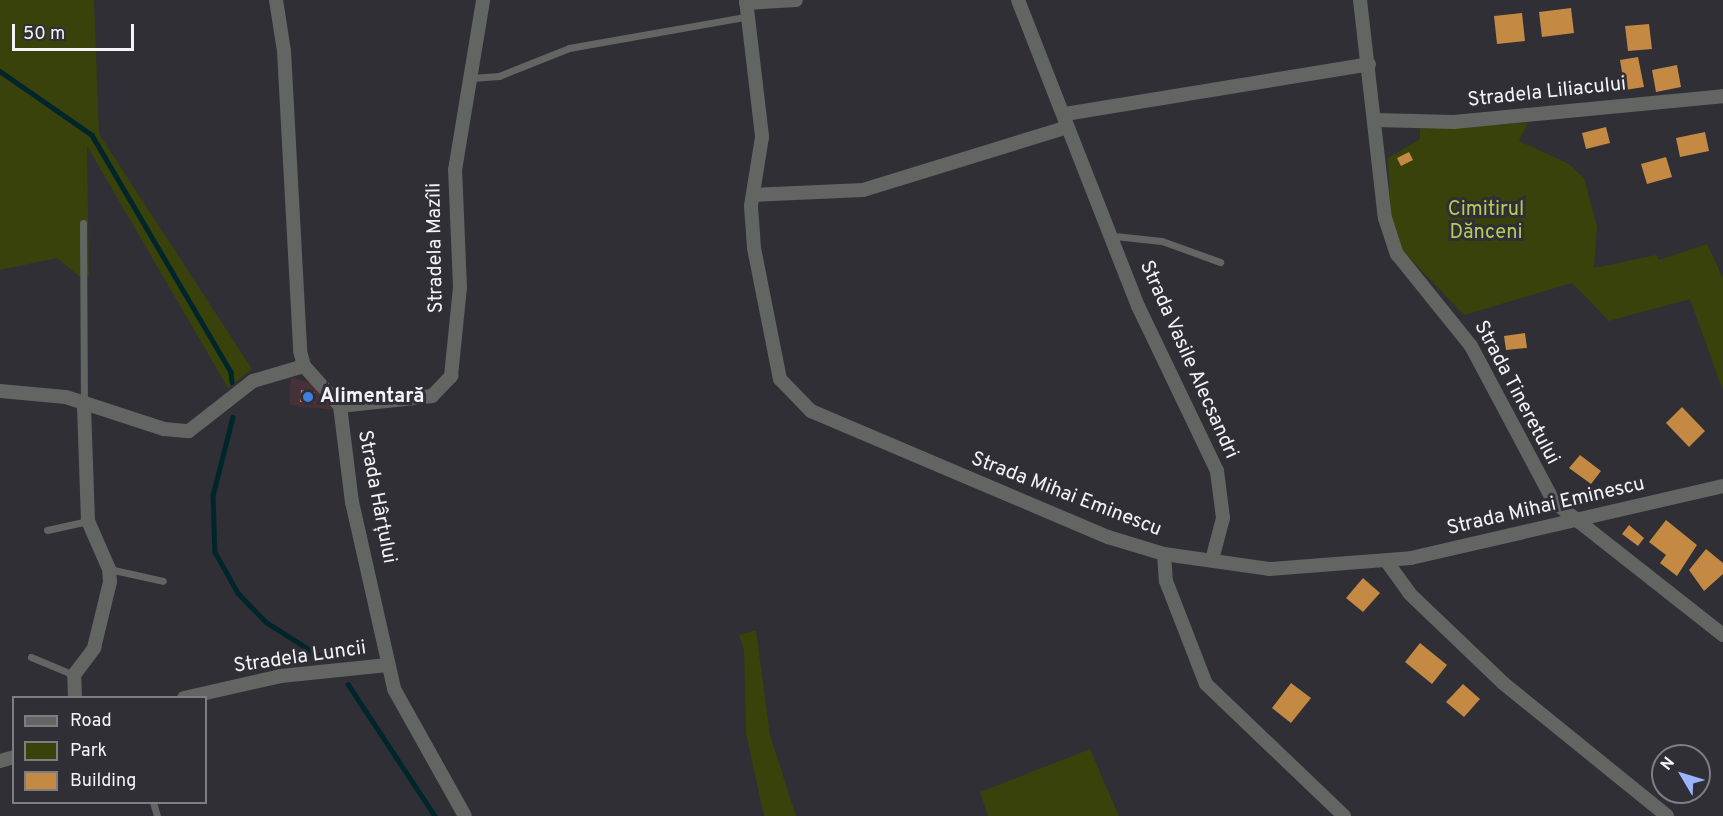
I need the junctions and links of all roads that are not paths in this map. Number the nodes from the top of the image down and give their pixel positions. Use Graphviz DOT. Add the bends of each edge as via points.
graph roads {
  1 [pos="276,0"];
  2 [pos="483,0"];
  3 [pos="796,0"];
  4 [pos="1018,0"];
  5 [pos="1360,0"];
  6 [pos="746,7"];
  7 [pos="1369,64"];
  8 [pos="471,78"];
  9 [pos="1723,96"];
  10 [pos="1376,120"];
  11 [pos="1067,121"];
  12 [pos="753,195"];
  13 [pos="83,223"];
  14 [pos="1114,236"];
  15 [pos="1220,262"];
  16 [pos="304,366"];
  17 [pos="0,391"];
  18 [pos="84,406"];
  19 [pos="340,406"];
  20 [pos="1723,486"];
  21 [pos="1573,519"];
  22 [pos="88,521"];
  23 [pos="46,530"];
  24 [pos="1164,554"];
  25 [pos="1212,560"];
  26 [pos="1387,562"];
  27 [pos="110,569"];
  28 [pos="163,581"];
  29 [pos="1723,636"];
  30 [pos="31,657"];
  31 [pos="387,665"];
  32 [pos="74,675"];
  33 [pos="75,696"];
  34 [pos="193,696"];
  35 [pos="465,816"];
  36 [pos="1344,816"];
  37 [pos="1667,816"];
  1 -- 16 [label="street" via="284,51 293,293"];
  2 -- 8 [label="street, Stradela Mazîli"];
  3 -- 6 [label="street"];
  4 -- 11 [label="street, Strada Vasile Alecsandri"];
  5 -- 7 [label="street, Strada Tineretului"];
  6 -- 8 [label="lane" via="569,48 499,76"];
  6 -- 12 [label="street" via="762,137"];
  7 -- 10 [label="street, Strada Tineretului"];
  7 -- 11 [label="street"];
  8 -- 19 [label="street, Stradela Mazîli" via="455,170 460,287 451,376 432,396"];
  9 -- 10 [label="street, Stradela Liliacului" via="1454,123"];
  10 -- 21 [label="street, Strada Tineretului" via="1384,218 1397,254 1471,346 1545,489"];
  11 -- 12 [label="street" via="862,190"];
  11 -- 14 [label="street, Strada Vasile Alecsandri"];
  12 -- 24 [label="street, Strada Mihai Eminescu" via="754,248 780,379 797,402 1075,524"];
  13 -- 18 [label="lane"];
  14 -- 15 [label="lane" via="1162,241"];
  14 -- 25 [label="street, Strada Vasile Alecsandri" via="1138,306 1217,471 1223,518"];
  16 -- 18 [label="street" via="253,381 189,431"];
  16 -- 19 [label="street"];
  17 -- 18 [label="street" via="66,397"];
  18 -- 22 [label="street"];
  19 -- 31 [label="street, Strada Hârțului" via="352,502"];
  20 -- 21 [label="street, Strada Mihai Eminescu"];
  21 -- 26 [label="street, Strada Mihai Eminescu"];
  21 -- 29 [label="street, Strada Tineretului"];
  22 -- 23 [label="lane"];
  22 -- 27 [label="street"];
  24 -- 25 [label="street, Strada Mihai Eminescu"];
  24 -- 36 [label="street" via="1166,582 1206,684"];
  25 -- 26 [label="street, Strada Mihai Eminescu" via="1292,570"];
  26 -- 37 [label="street" via="1410,594 1503,683"];
  27 -- 28 [label="lane"];
  27 -- 32 [label="street" via="99,633"];
  30 -- 32 [label="lane"];
  31 -- 34 [label="street, Stradela Luncii" via="281,676"];
  31 -- 35 [label="street, Strada Hârțului" via="425,748"];
  32 -- 33 [label="street"];
}
